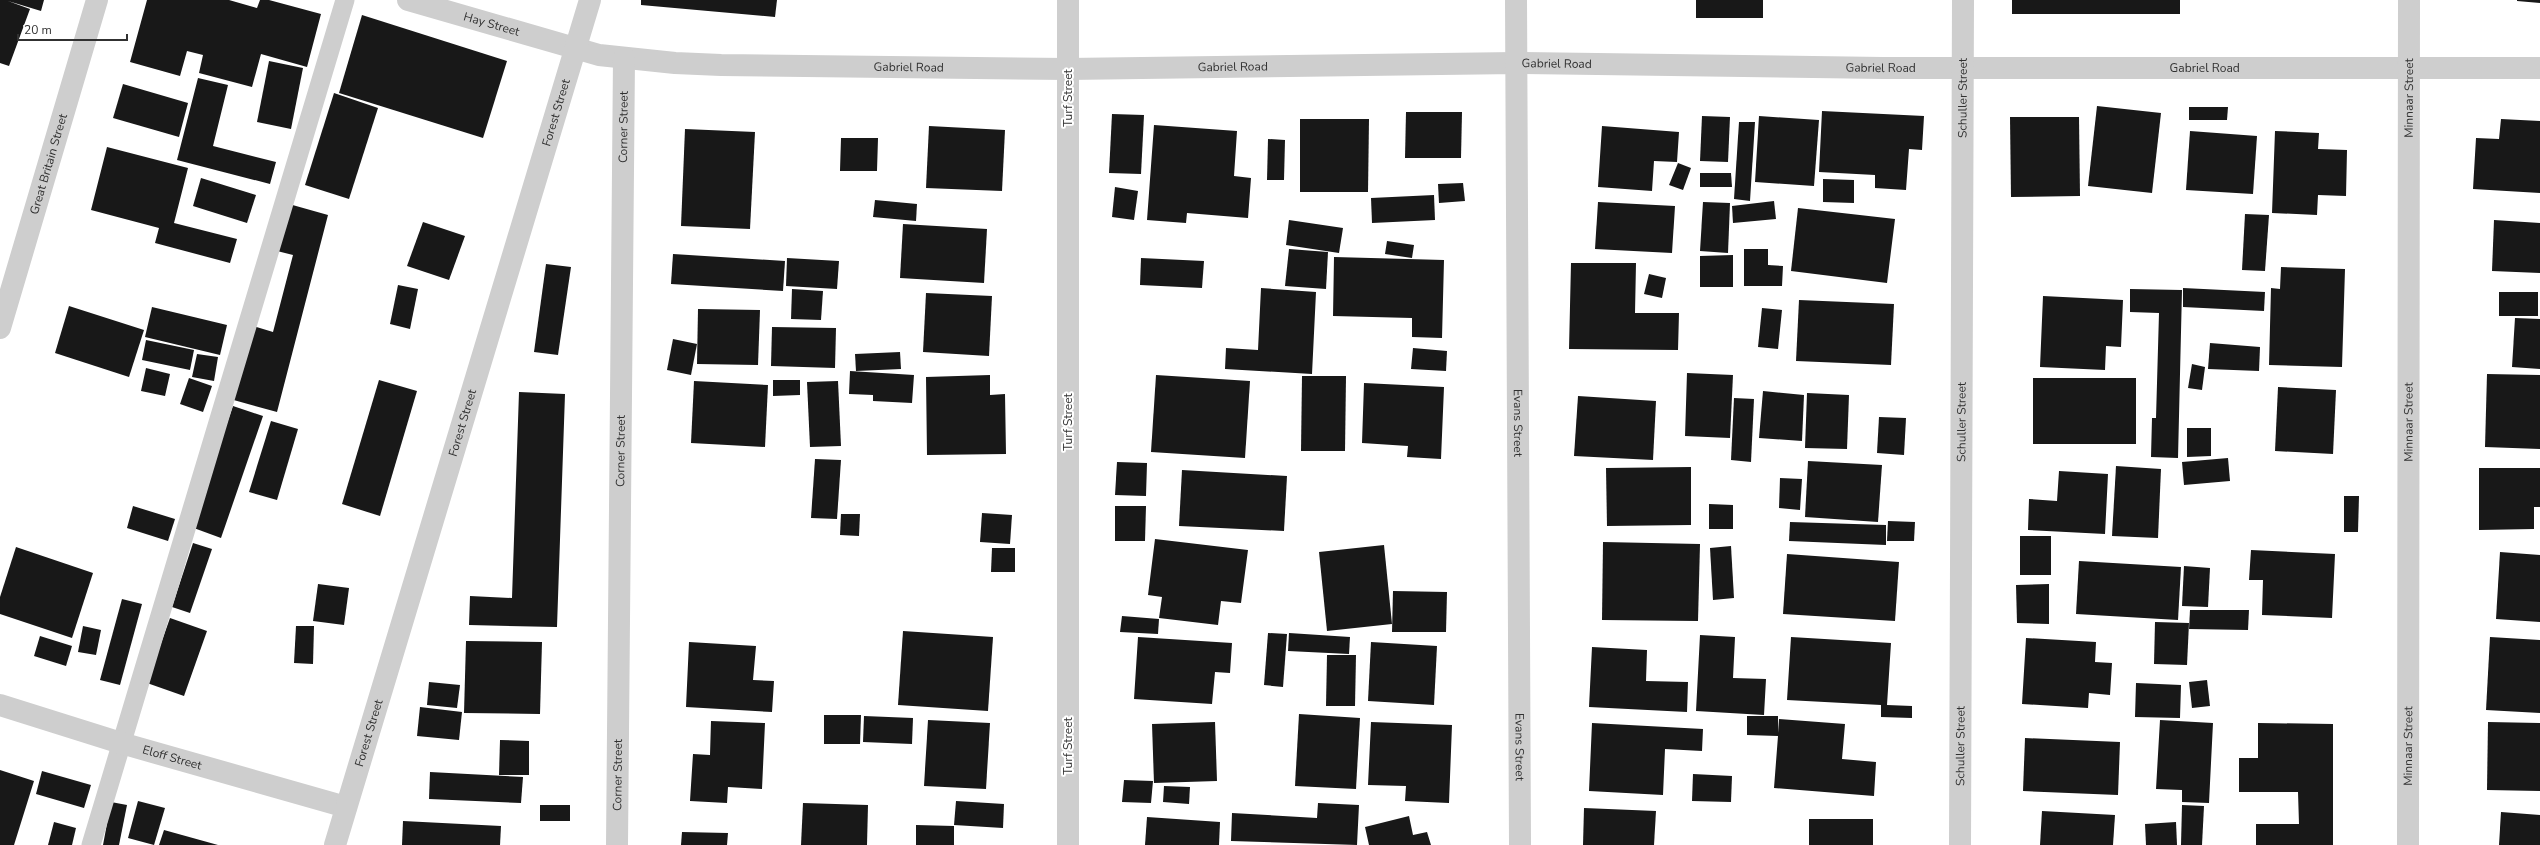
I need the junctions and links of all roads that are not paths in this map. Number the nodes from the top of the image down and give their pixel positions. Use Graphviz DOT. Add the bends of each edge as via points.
graph roads {
  1 [pos="97,0"];
  2 [pos="345,0"];
  3 [pos="408,0"];
  4 [pos="590,0"];
  5 [pos="1068,0"];
  6 [pos="1516,0"];
  7 [pos="1963,0"];
  8 [pos="2409,0"];
  9 [pos="575,49"];
  10 [pos="624,58"];
  11 [pos="1516,62"];
  12 [pos="1963,67"];
  13 [pos="2409,68"];
  14 [pos="2540,68"];
  15 [pos="1068,69"];
  16 [pos="0,328"];
  17 [pos="0,706"];
  18 [pos="121,743"];
  19 [pos="346,807"];
  20 [pos="90,845"];
  21 [pos="335,845"];
  22 [pos="617,845"];
  23 [pos="1068,845"];
  24 [pos="1520,845"];
  25 [pos="1960,845"];
  26 [pos="2408,845"];
  1 -- 16 [label="street, Great Britain Street"];
  2 -- 18 [label="lane"];
  3 -- 9 [label="street, Hay Street"];
  4 -- 9 [label="street, Forest Street"];
  5 -- 15 [label="street, Turf Street"];
  6 -- 11 [label="street, Evans Street"];
  7 -- 12 [label="street, Schuller Street"];
  8 -- 13 [label="street, Minnaar Street"];
  9 -- 10 [label="street, Gabriel Road"];
  9 -- 19 [label="street, Forest Street"];
  10 -- 15 [label="street, Gabriel Road" via="721,65"];
  10 -- 22 [label="street, Corner Street"];
  11 -- 12 [label="street, Gabriel Road"];
  11 -- 15 [label="street, Gabriel Road"];
  11 -- 24 [label="street, Evans Street"];
  12 -- 13 [label="street, Gabriel Road"];
  12 -- 25 [label="street, Schuller Street"];
  13 -- 14 [label="street, Gabriel Road"];
  13 -- 26 [label="street, Minnaar Street"];
  15 -- 23 [label="street, Turf Street"];
  17 -- 18 [label="street, Eloff Street"];
  18 -- 19 [label="street, Eloff Street"];
  18 -- 20 [label="lane"];
  19 -- 21 [label="street, Forest Street"];
}
